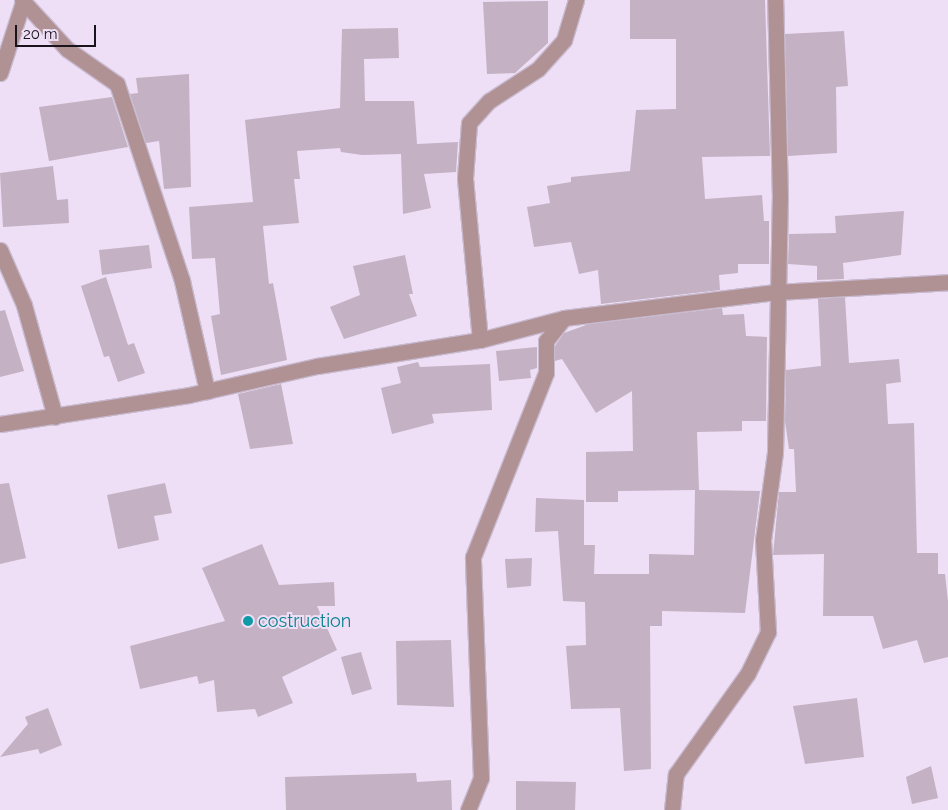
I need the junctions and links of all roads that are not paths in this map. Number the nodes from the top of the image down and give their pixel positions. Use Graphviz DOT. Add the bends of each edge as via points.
graph roads {
  1 [pos="576,0"];
  2 [pos="775,0"];
  3 [pos="22,2"];
  4 [pos="0,73"];
  5 [pos="0,250"];
  6 [pos="948,282"];
  7 [pos="777,292"];
  8 [pos="564,318"];
  9 [pos="480,340"];
  10 [pos="207,391"];
  11 [pos="55,417"];
  12 [pos="0,424"];
  13 [pos="468,810"];
  14 [pos="672,810"];
  1 -- 9 [label="street" via="564,40 538,69 489,102 468,124 464,178"];
  2 -- 7 [label="street" via="780,198"];
  3 -- 4 [label="street"];
  3 -- 10 [label="street" via="67,48 116,84 182,281"];
  5 -- 11 [label="street" via="24,305"];
  6 -- 7 [label="street"];
  7 -- 8 [label="street"];
  7 -- 14 [label="street" via="775,452 763,540 768,632 748,673 676,774"];
  8 -- 9 [label="street"];
  8 -- 13 [label="street" via="546,341 546,374 472,557 481,778"];
  9 -- 10 [label="street" via="316,366"];
  10 -- 11 [label="street"];
  11 -- 12 [label="street"];
}
